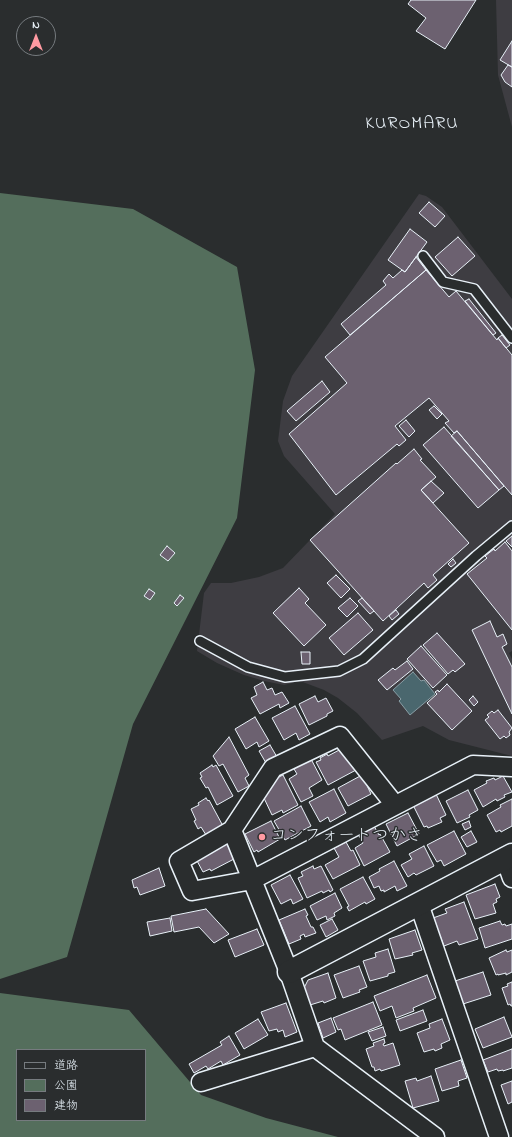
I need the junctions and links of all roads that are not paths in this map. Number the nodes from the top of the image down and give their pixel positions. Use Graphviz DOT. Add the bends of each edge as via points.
graph roads {
  1 [pos="423,256"];
  2 [pos="512,338"];
  3 [pos="512,526"];
  4 [pos="200,641"];
  5 [pos="512,767"];
  6 [pos="395,806"];
  7 [pos="232,830"];
  8 [pos="510,864"];
  9 [pos="252,880"];
  10 [pos="419,904"];
  11 [pos="289,972"];
  12 [pos="315,1047"];
  13 [pos="201,1082"];
  14 [pos="435,1137"];
  15 [pos="499,1137"];
  1 -- 2 [label="lane" via="443,282 474,289"];
  3 -- 4 [label="lane" via="363,659 339,671 285,677 248,667"];
  5 -- 6 [label="street" via="474,765"];
  6 -- 7 [label="street" via="340,736 273,768"];
  6 -- 9 [label="street"];
  7 -- 9 [label="street"];
  7 -- 9 [label="street" via="179,861 192,891"];
  8 -- 10 [label="street"];
  9 -- 11 [label="street"];
  10 -- 11 [label="street"];
  10 -- 15 [label="street"];
  11 -- 12 [label="street"];
  12 -- 13 [label="street"];
  12 -- 14 [label="street"];
}
